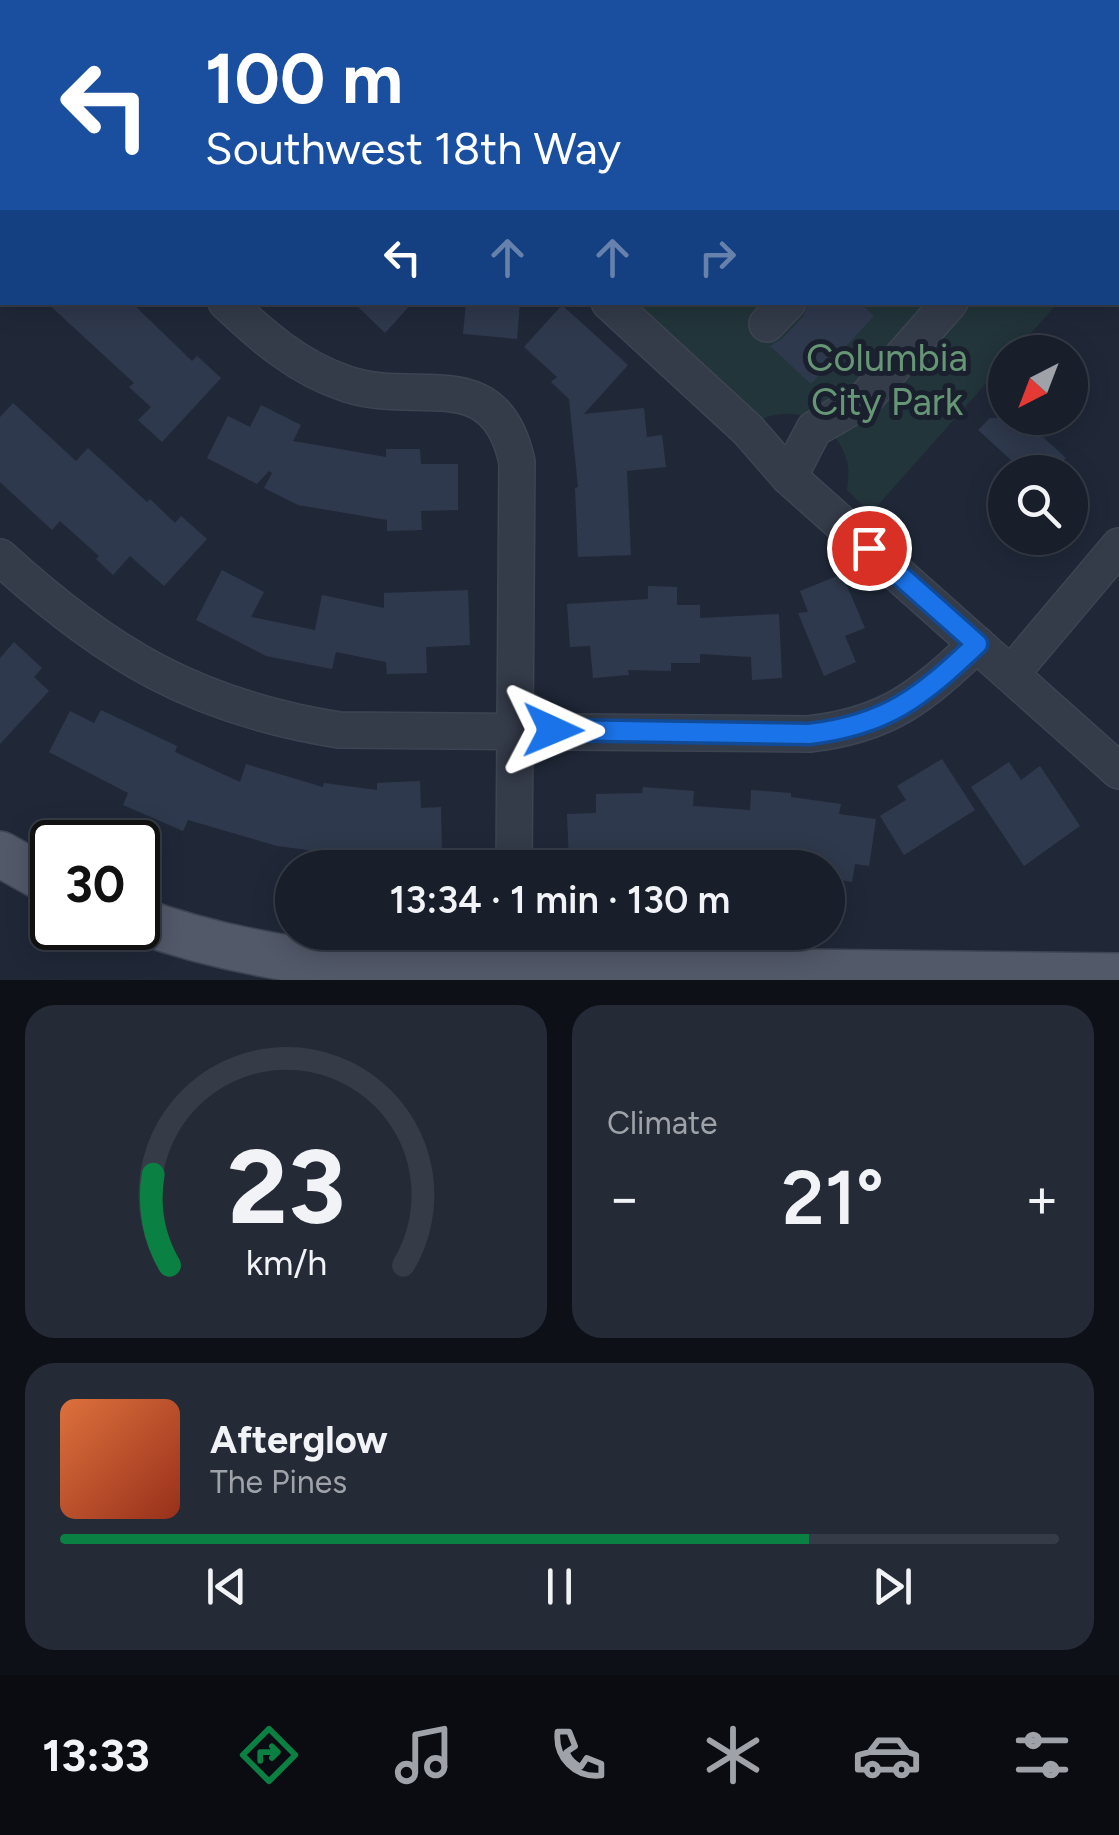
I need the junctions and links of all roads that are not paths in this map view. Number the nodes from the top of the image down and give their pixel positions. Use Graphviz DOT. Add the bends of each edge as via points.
graph roads {
  1 [pos="229,305"];
  2 [pos="612,305"];
  3 [pos="947,305"];
  4 [pos="789,477"];
  5 [pos="1119,546"];
  6 [pos="0,557"];
  7 [pos="977,644"];
  8 [pos="1010,674"];
  9 [pos="516,730"];
  10 [pos="1119,771"];
  11 [pos="514,850"];
  12 [pos="0,854"];
  13 [pos="30,871"];
  14 [pos="160,928"];
  15 [pos="512,960"];
  16 [pos="899,976"];
  17 [pos="1119,976"];
  1 -- 9 [label="street" via="313,371 350,386 474,398 511,434 517,462"];
  2 -- 4 [label="street" via="748,430"];
  3 -- 4 [label="street" via="864,400 814,428"];
  4 -- 7 [label="street"];
  5 -- 8 [label="street"];
  6 -- 9 [label="street" via="114,650 232,705 339,730"];
  7 -- 8 [label="street"];
  7 -- 9 [label="street" via="912,701 848,730"];
  8 -- 10 [label="street"];
  9 -- 11 [label="street"];
  12 -- 13 [label="main road"];
  14 -- 15 [label="main road" via="199,941 345,966"];
  15 -- 16 [label="main road"];
  16 -- 17 [label="main road"];
}
